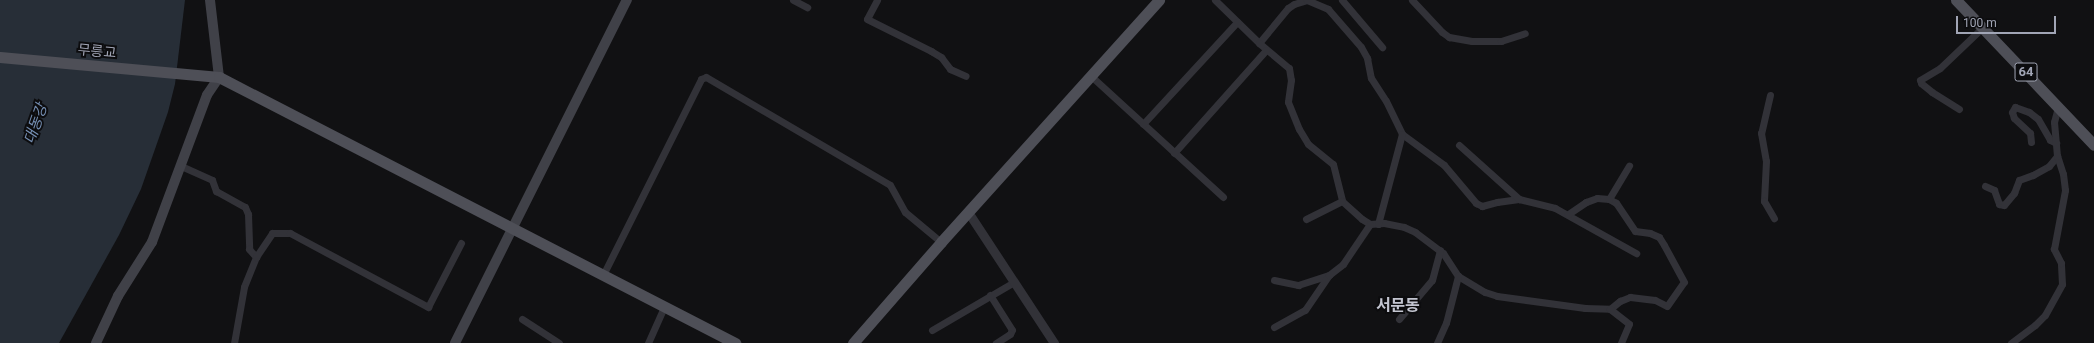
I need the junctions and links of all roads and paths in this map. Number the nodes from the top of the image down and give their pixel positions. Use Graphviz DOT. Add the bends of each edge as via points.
graph roads {
  1 [pos="210,0"];
  2 [pos="627,0"];
  3 [pos="793,0"];
  4 [pos="877,0"];
  5 [pos="1159,0"];
  6 [pos="1215,0"];
  7 [pos="1412,0"];
  8 [pos="1956,0"];
  9 [pos="1345,1"];
  10 [pos="807,7"];
  11 [pos="1237,22"];
  12 [pos="1983,27"];
  13 [pos="1525,33"];
  14 [pos="1259,43"];
  15 [pos="1382,47"];
  16 [pos="1266,50"];
  17 [pos="0,57"];
  18 [pos="966,76"];
  19 [pos="1091,76"];
  20 [pos="219,77"];
  21 [pos="1770,95"];
  22 [pos="2058,107"];
  23 [pos="1959,109"];
  24 [pos="1143,124"];
  25 [pos="1402,134"];
  26 [pos="2031,142"];
  27 [pos="2056,143"];
  28 [pos="1459,145"];
  29 [pos="2094,145"];
  30 [pos="1174,153"];
  31 [pos="2057,156"];
  32 [pos="181,166"];
  33 [pos="1629,166"];
  34 [pos="1985,186"];
  35 [pos="1223,197"];
  36 [pos="1519,199"];
  37 [pos="1608,199"];
  38 [pos="1342,201"];
  39 [pos="968,212"];
  40 [pos="1568,214"];
  41 [pos="1774,218"];
  42 [pos="1306,219"];
  43 [pos="1370,224"];
  44 [pos="1378,224"];
  45 [pos="512,228"];
  46 [pos="941,242"];
  47 [pos="461,243"];
  48 [pos="1440,250"];
  49 [pos="1636,253"];
  50 [pos="256,257"];
  51 [pos="603,275"];
  52 [pos="1329,276"];
  53 [pos="1458,276"];
  54 [pos="1274,280"];
  55 [pos="1014,282"];
  56 [pos="990,295"];
  57 [pos="664,306"];
  58 [pos="1610,310"];
  59 [pos="522,319"];
  60 [pos="1399,319"];
  61 [pos="1274,327"];
  62 [pos="932,330"];
  63 [pos="96,343"];
  64 [pos="234,343"];
  65 [pos="455,343"];
  66 [pos="559,343"];
  67 [pos="648,343"];
  68 [pos="735,343"];
  69 [pos="853,343"];
  70 [pos="996,343"];
  71 [pos="1054,343"];
  72 [pos="1437,343"];
  73 [pos="1620,343"];
  74 [pos="2011,343"];
  1 -- 20 [label="main road"];
  2 -- 45 [label="main road"];
  3 -- 10 [label="street"];
  4 -- 18 [label="street" via="867,19 931,51 941,57 950,69"];
  5 -- 19 [label="main road"];
  6 -- 11 [label="street"];
  7 -- 13 [label="street" via="1449,37 1472,41 1501,41"];
  8 -- 12 [label="main road, 64"];
  9 -- 15 [label="street"];
  11 -- 14 [label="street"];
  11 -- 24 [label="street"];
  12 -- 22 [label="main road, 64"];
  12 -- 23 [label="street" via="1940,68 1920,80 1932,92"];
  14 -- 16 [label="street"];
  14 -- 25 [label="street" via="1294,4 1307,0 1328,9 1361,47 1367,58 1371,78"];
  16 -- 30 [label="street"];
  16 -- 38 [label="street" via="1289,68 1291,80 1288,102 1308,144 1333,164"];
  17 -- 20 [label="main road, 무릉교"];
  19 -- 24 [label="street"];
  19 -- 39 [label="main road"];
  20 -- 32 [label="main road" via="207,94"];
  20 -- 45 [label="main road"];
  21 -- 41 [label="street" via="1761,133 1766,161 1764,201"];
  22 -- 27 [label="street" via="2054,122"];
  22 -- 29 [label="main road, 64"];
  24 -- 30 [label="street"];
  25 -- 36 [label="street" via="1444,165 1482,206"];
  25 -- 44 [label="street"];
  26 -- 27 [label="street" via="2030,133 2014,118 2012,112 2016,107 2038,119 2050,140"];
  27 -- 31 [label="street"];
  28 -- 36 [label="street"];
  30 -- 35 [label="street"];
  31 -- 34 [label="street" via="2049,166 2019,180 2004,205 1999,204 1994,190"];
  31 -- 74 [label="street" via="2065,190 2054,249 2061,263 2062,284 2045,315 2035,326"];
  32 -- 50 [label="street" via="212,180 216,191 245,207 249,222 249,249"];
  32 -- 63 [label="main road" via="152,242 118,296"];
  33 -- 37 [label="street"];
  36 -- 40 [label="street"];
  37 -- 40 [label="street" via="1597,198 1586,202"];
  37 -- 58 [label="street" via="1616,203 1634,232 1650,233 1658,237 1684,282 1667,306 1655,300 1630,297 1620,301"];
  38 -- 42 [label="street"];
  38 -- 43 [label="street"];
  39 -- 46 [label="main road"];
  39 -- 55 [label="street"];
  40 -- 49 [label="street"];
  43 -- 44 [label="street"];
  43 -- 52 [label="street" via="1343,264"];
  44 -- 48 [label="street" via="1404,227"];
  45 -- 51 [label="main road"];
  45 -- 65 [label="main road"];
  46 -- 51 [label="street" via="905,212 890,185 706,77 701,79"];
  46 -- 69 [label="main road"];
  47 -- 50 [label="street" via="428,307 290,233 272,233"];
  48 -- 53 [label="street"];
  48 -- 60 [label="street" via="1432,280"];
  50 -- 64 [label="street" via="244,287"];
  51 -- 57 [label="main road"];
  52 -- 54 [label="street" via="1298,286"];
  52 -- 61 [label="street" via="1305,310"];
  53 -- 58 [label="street" via="1497,296"];
  53 -- 72 [label="street" via="1446,323"];
  55 -- 56 [label="street"];
  55 -- 71 [label="street"];
  56 -- 62 [label="street"];
  56 -- 70 [label="street" via="1012,330"];
  57 -- 67 [label="street"];
  57 -- 68 [label="main road"];
  58 -- 73 [label="street" via="1629,324"];
  59 -- 66 [label="street"];
}
